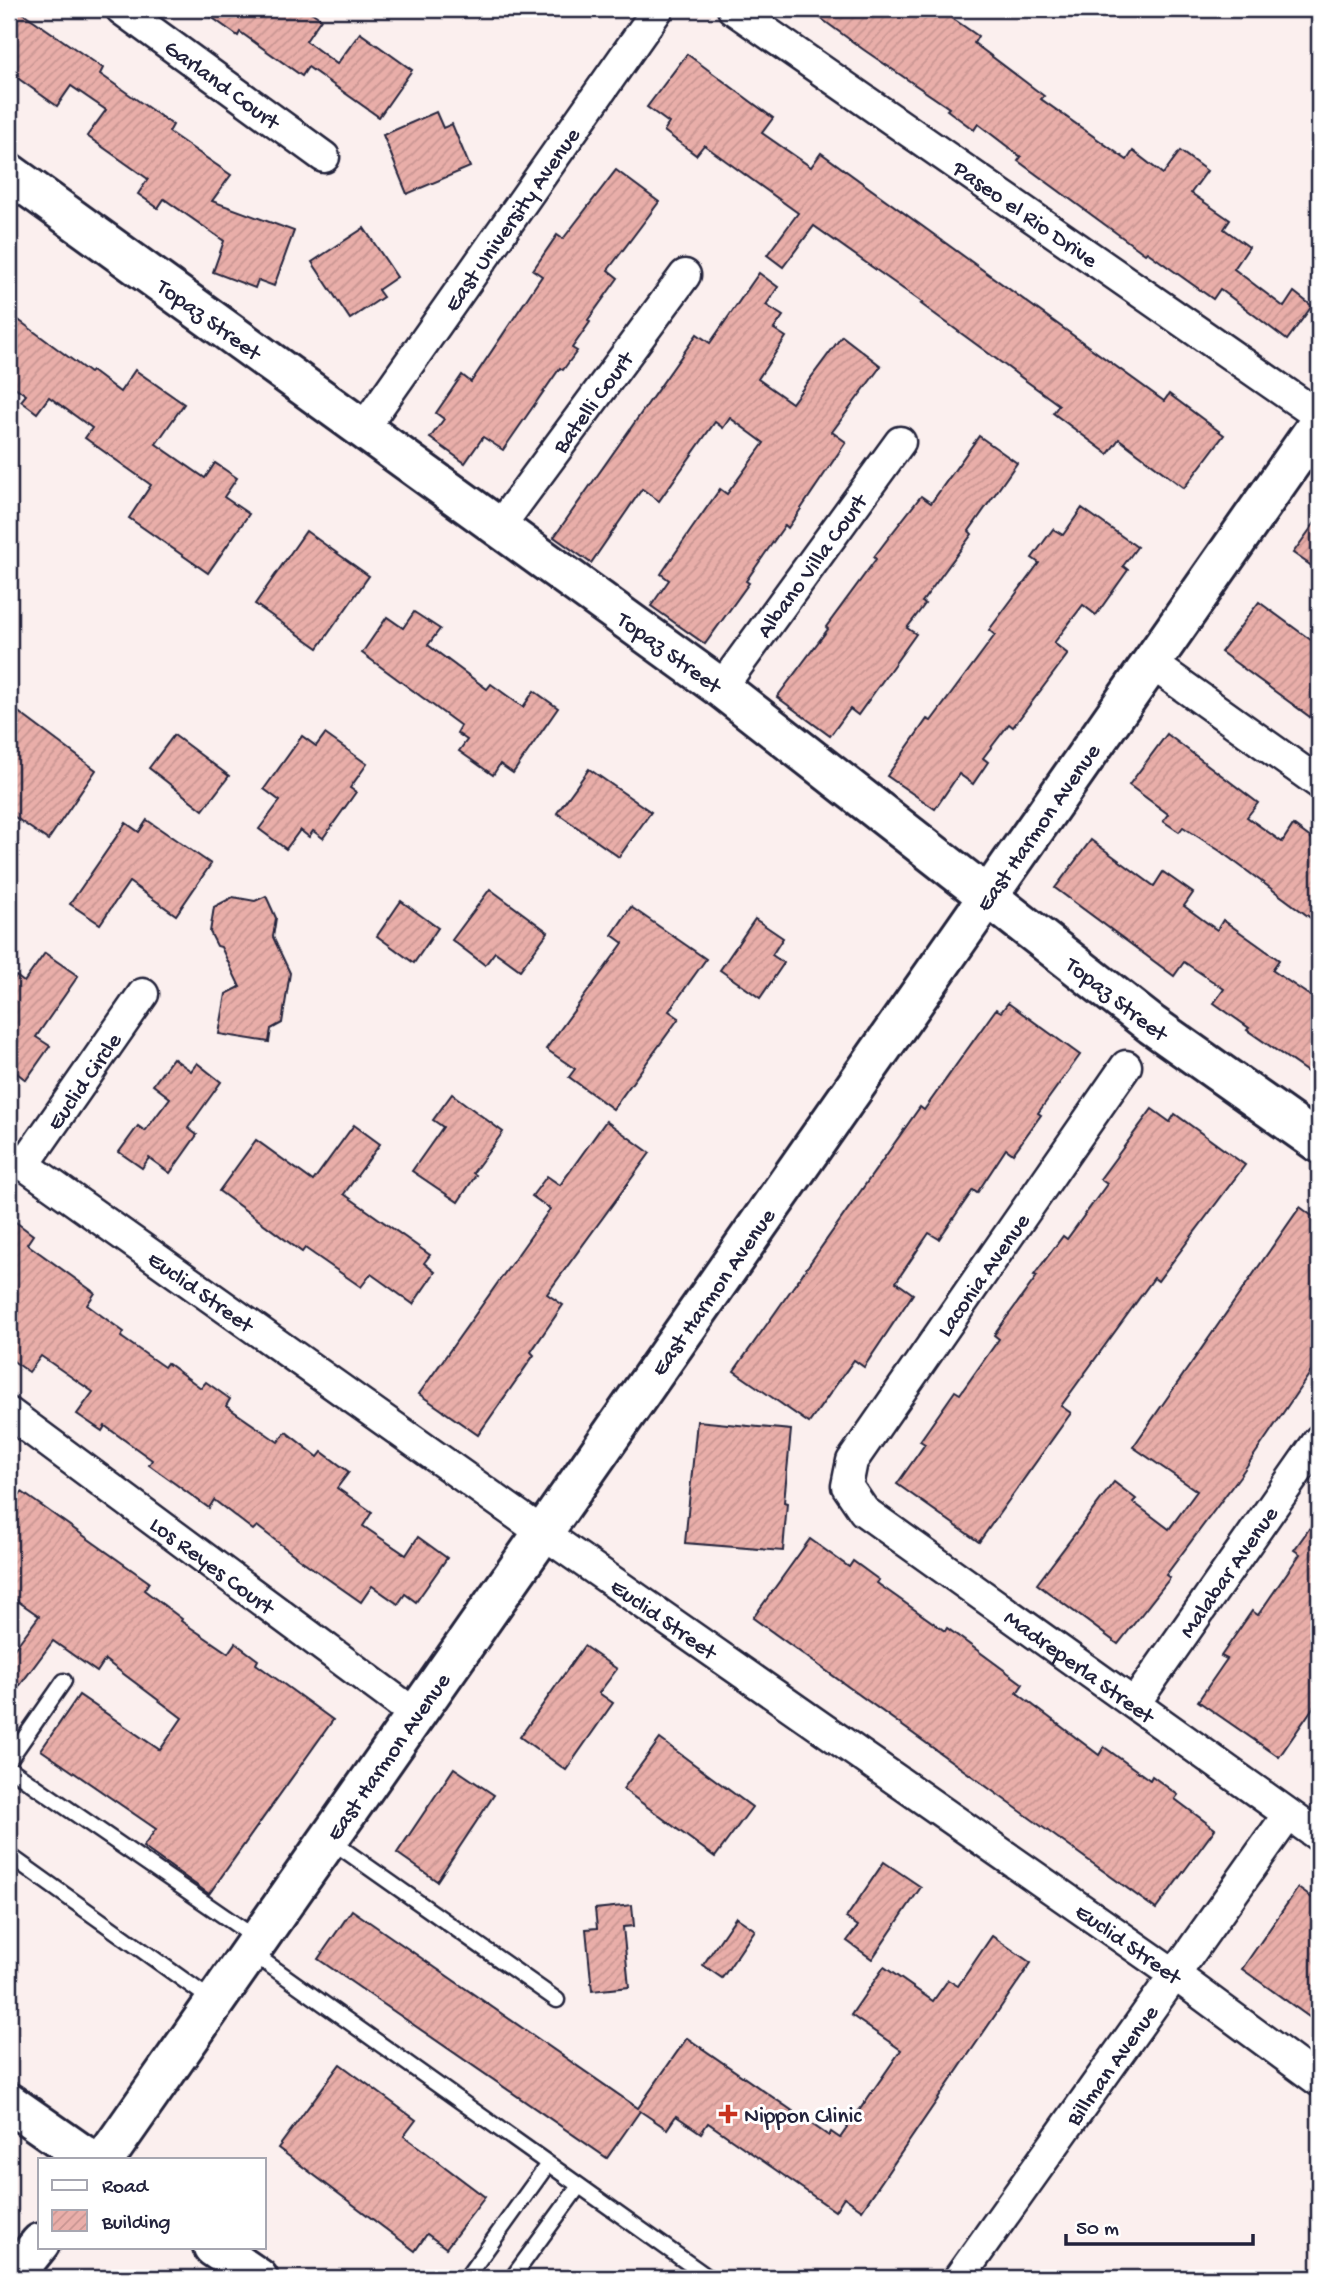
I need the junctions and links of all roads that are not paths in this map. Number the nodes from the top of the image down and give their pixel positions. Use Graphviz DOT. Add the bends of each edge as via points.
graph roads {
  1 [pos="121,9"];
  2 [pos="658,9"];
  3 [pos="733,9"];
  4 [pos="324,157"];
  5 [pos="9,173"];
  6 [pos="685,275"];
  7 [pos="1319,416"];
  8 [pos="1319,423"];
  9 [pos="363,429"];
  10 [pos="900,442"];
  11 [pos="499,527"];
  12 [pos="1151,663"];
  13 [pos="722,688"];
  14 [pos="1319,783"];
  15 [pos="988,897"];
  16 [pos="143,994"];
  17 [pos="1126,1066"];
  18 [pos="1319,1143"];
  19 [pos="16,1160"];
  20 [pos="9,1413"];
  21 [pos="1319,1440"];
  22 [pos="847,1486"];
  23 [pos="543,1533"];
  24 [pos="64,1681"];
  25 [pos="1135,1703"];
  26 [pos="416,1714"];
  27 [pos="9,1760"];
  28 [pos="9,1768"];
  29 [pos="1289,1815"];
  30 [pos="1319,1836"];
  31 [pos="329,1839"];
  32 [pos="9,1855"];
  33 [pos="254,1946"];
  34 [pos="1174,1975"];
  35 [pos="557,2000"];
  36 [pos="215,2002"];
  37 [pos="1319,2081"];
  38 [pos="9,2103"];
  39 [pos="88,2158"];
  40 [pos="107,2158"];
  41 [pos="548,2164"];
  42 [pos="579,2186"];
  43 [pos="38,2246"];
  44 [pos="214,2248"];
  45 [pos="12,2278"];
  46 [pos="258,2278"];
  47 [pos="466,2278"];
  48 [pos="512,2278"];
  49 [pos="709,2278"];
  50 [pos="959,2278"];
  1 -- 4 [label="street, Garland Court"];
  2 -- 9 [label="street, East University Avenue"];
  3 -- 7 [label="street, Paseo el Rio Drive"];
  5 -- 9 [label="main road, Topaz Street"];
  6 -- 11 [label="street, Batelli Court"];
  8 -- 12 [label="main road, East Harmon Avenue"];
  9 -- 11 [label="main road, Topaz Street"];
  10 -- 13 [label="street, Albano Villa Court"];
  11 -- 13 [label="main road, Topaz Street"];
  12 -- 14 [label="street"];
  12 -- 15 [label="main road, East Harmon Avenue"];
  13 -- 15 [label="main road, Topaz Street"];
  15 -- 18 [label="main road, Topaz Street" via="1152,1025"];
  15 -- 23 [label="main road, East Harmon Avenue"];
  16 -- 19 [label="street, Euclid Circle"];
  17 -- 22 [label="street, Laconia Avenue" via="852,1461"];
  19 -- 23 [label="street, Euclid Street"];
  20 -- 26 [label="street, Los Reyes Court"];
  21 -- 25 [label="street, Malabar Avenue"];
  22 -- 25 [label="street, Madreperla Street" via="864,1511"];
  23 -- 26 [label="main road, East Harmon Avenue"];
  23 -- 34 [label="street, Euclid Street"];
  24 -- 27 [label="lane"];
  25 -- 29 [label="street, Madreperla Street"];
  26 -- 31 [label="main road, East Harmon Avenue"];
  28 -- 33 [label="lane"];
  29 -- 30 [label="street, Madreperla Street"];
  29 -- 34 [label="street, Billman Avenue"];
  31 -- 33 [label="main road, East Harmon Avenue"];
  31 -- 35 [label="lane"];
  32 -- 36 [label="lane"];
  33 -- 36 [label="main road, East Harmon Avenue"];
  33 -- 41 [label="lane"];
  34 -- 37 [label="street, Euclid Street"];
  34 -- 50 [label="street, Billman Avenue"];
  36 -- 40 [label="main road, East Harmon Avenue"];
  38 -- 39 [label="main road"];
  41 -- 42 [label="lane"];
  41 -- 47 [label="lane"];
  42 -- 48 [label="lane"];
  42 -- 49 [label="lane"];
  43 -- 45 [label="main road"];
  44 -- 46 [label="main road"];
}
